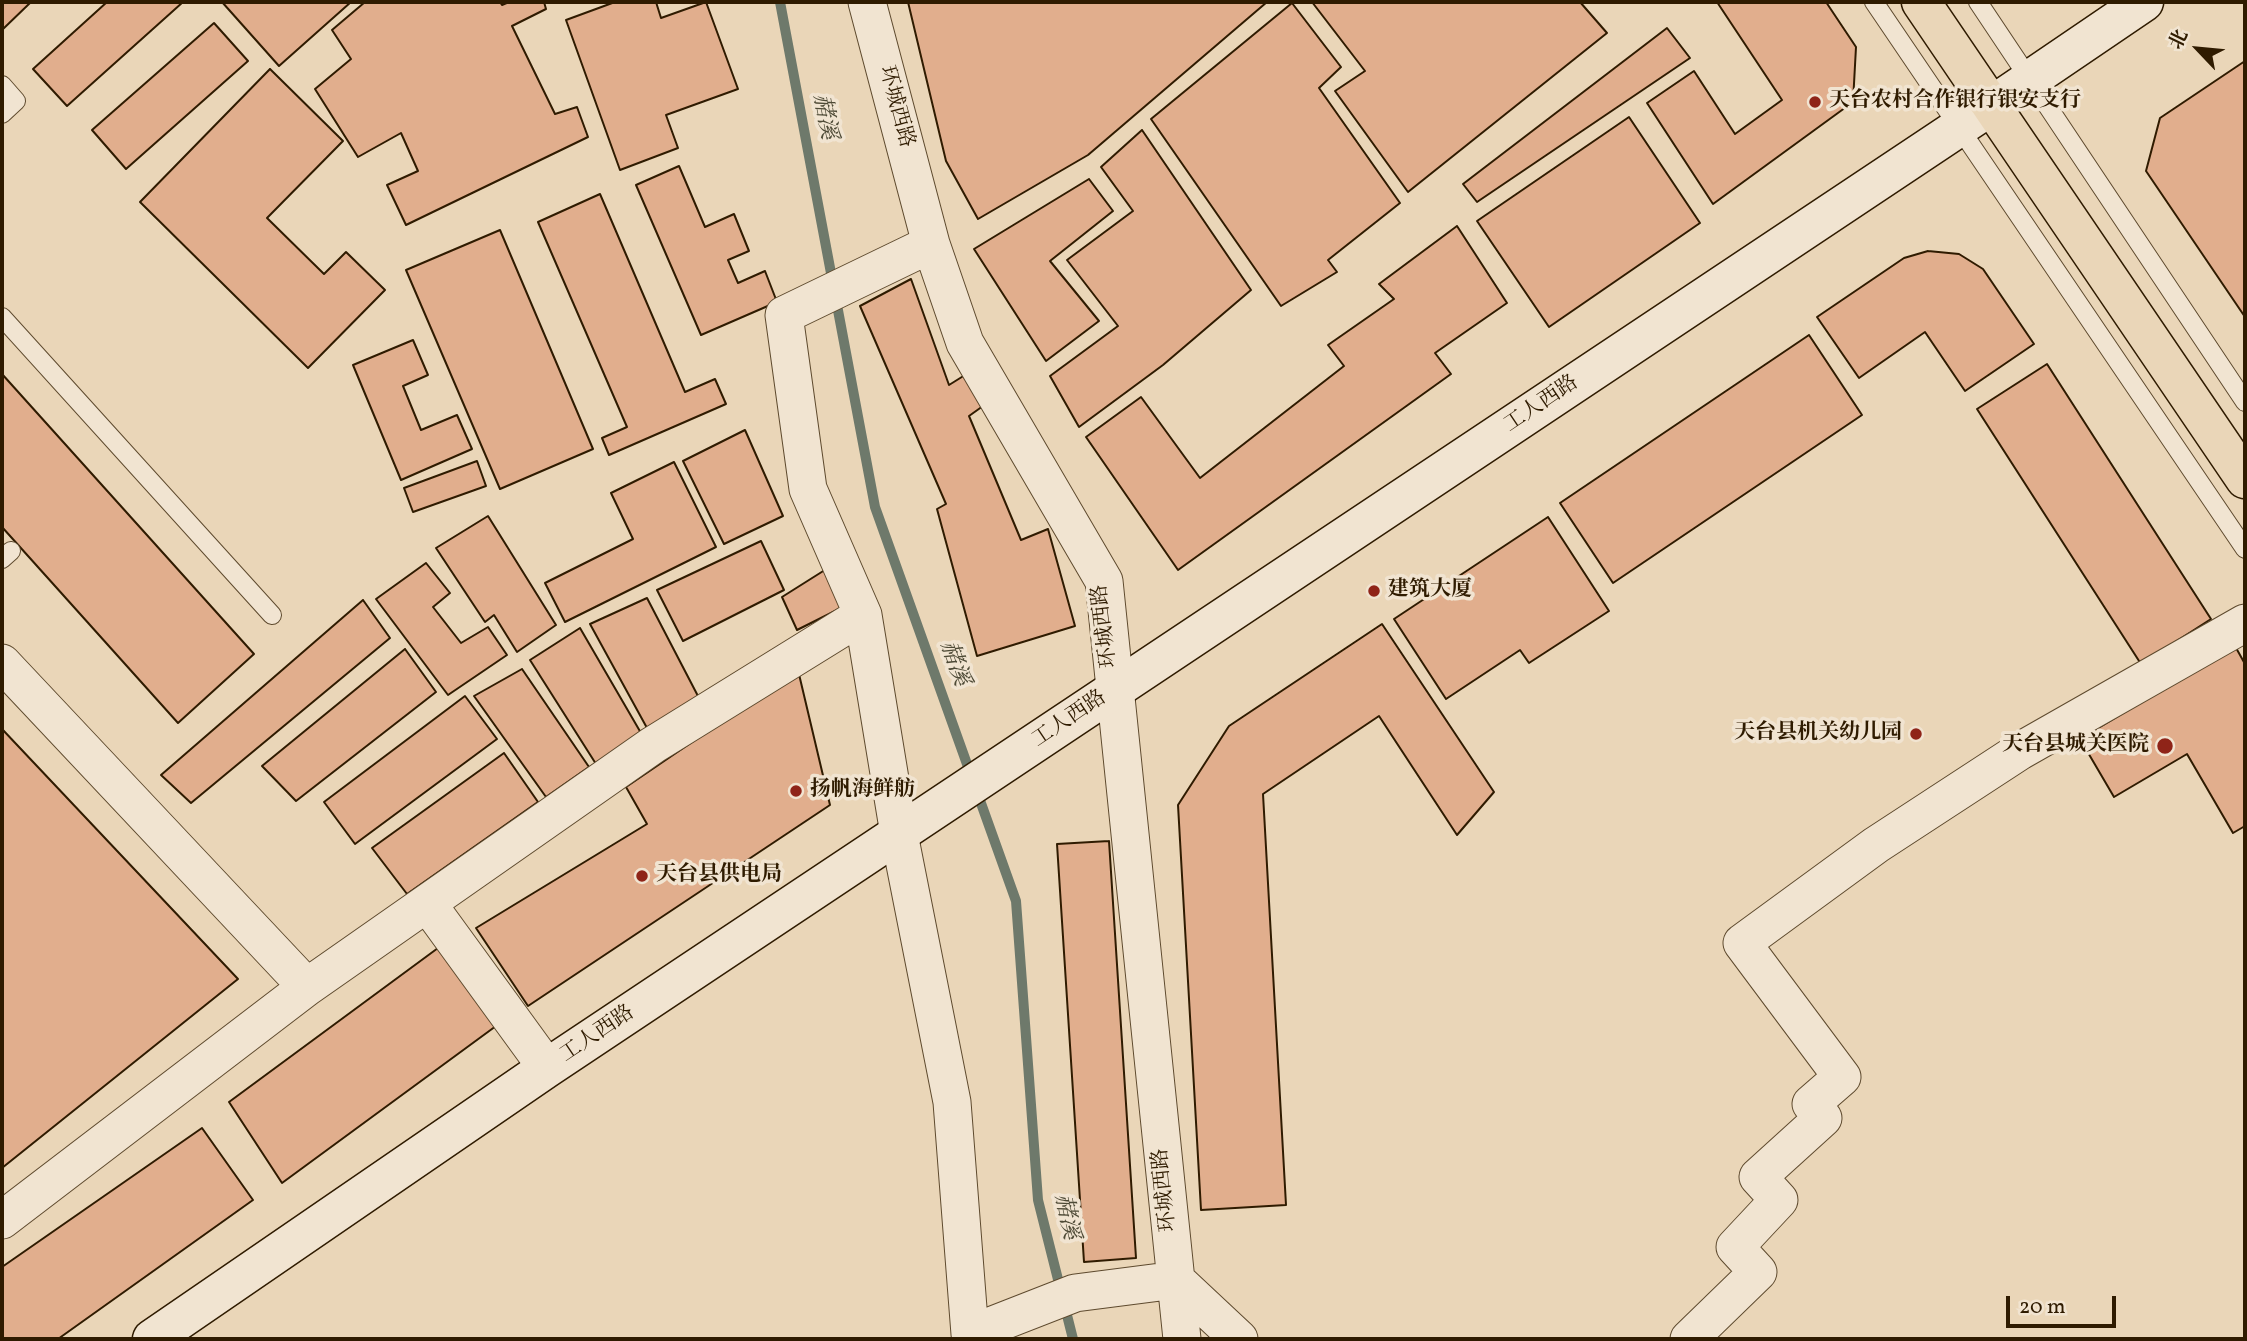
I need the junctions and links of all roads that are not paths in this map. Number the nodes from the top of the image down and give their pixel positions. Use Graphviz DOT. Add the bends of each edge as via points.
graph roads {
  1 [pos="867,2"];
  2 [pos="1874,2"];
  3 [pos="1922,2"];
  4 [pos="1978,2"];
  5 [pos="2144,2"];
  6 [pos="2030,79"];
  7 [pos="2,85"];
  8 [pos="1991,106"];
  9 [pos="2,114"];
  10 [pos="1958,128"];
  11 [pos="931,244"];
  12 [pos="2,317"];
  13 [pos="2245,402"];
  14 [pos="2245,479"];
  15 [pos="2245,549"];
  16 [pos="272,615"];
  17 [pos="863,615"];
  18 [pos="2245,623"];
  19 [pos="2,663"];
  20 [pos="1113,691"];
  21 [pos="899,834"];
  22 [pos="427,903"];
  23 [pos="307,987"];
  24 [pos="547,1068"];
  25 [pos="2,1220"];
  26 [pos="1176,1280"];
  27 [pos="152,1339"];
  28 [pos="1182,1339"];
  29 [pos="1239,1339"];
  30 [pos="1689,1339"];
  1 -- 11 [label="street, 环城西路"];
  2 -- 10 [label="lane"];
  3 -- 8 [label="main road"];
  4 -- 6 [label="lane"];
  5 -- 6 [label="main road, 工人西路"];
  6 -- 8 [label="main road, 工人西路"];
  6 -- 13 [label="lane"];
  7 -- 9 [label="lane" via="16,101"];
  8 -- 10 [label="main road, 工人西路"];
  8 -- 14 [label="main road"];
  10 -- 15 [label="lane"];
  10 -- 20 [label="main road, 工人西路"];
  11 -- 17 [label="street" via="784,315 808,489"];
  11 -- 20 [label="street, 环城西路" via="965,343 1104,582"];
  12 -- 16 [label="lane"];
  17 -- 21 [label="street"];
  17 -- 22 [label="street" via="653,745"];
  18 -- 30 [label="street" via="2020,751 1876,845 1742,943 1842,1077 1811,1104 1823,1118 1758,1177 1779,1200 1735,1247 1758,1272"];
  19 -- 23 [label="street"];
  20 -- 21 [label="main road, 工人西路"];
  20 -- 26 [label="street, 环城西路"];
  21 -- 24 [label="main road, 工人西路"];
  21 -- 26 [label="street" via="952,1102 970,1335 1075,1293"];
  22 -- 23 [label="street"];
  22 -- 24 [label="street"];
  23 -- 25 [label="street"];
  24 -- 27 [label="main road, 工人西路"];
  26 -- 28 [label="street, 环城西路"];
  26 -- 29 [label="street"];
}
